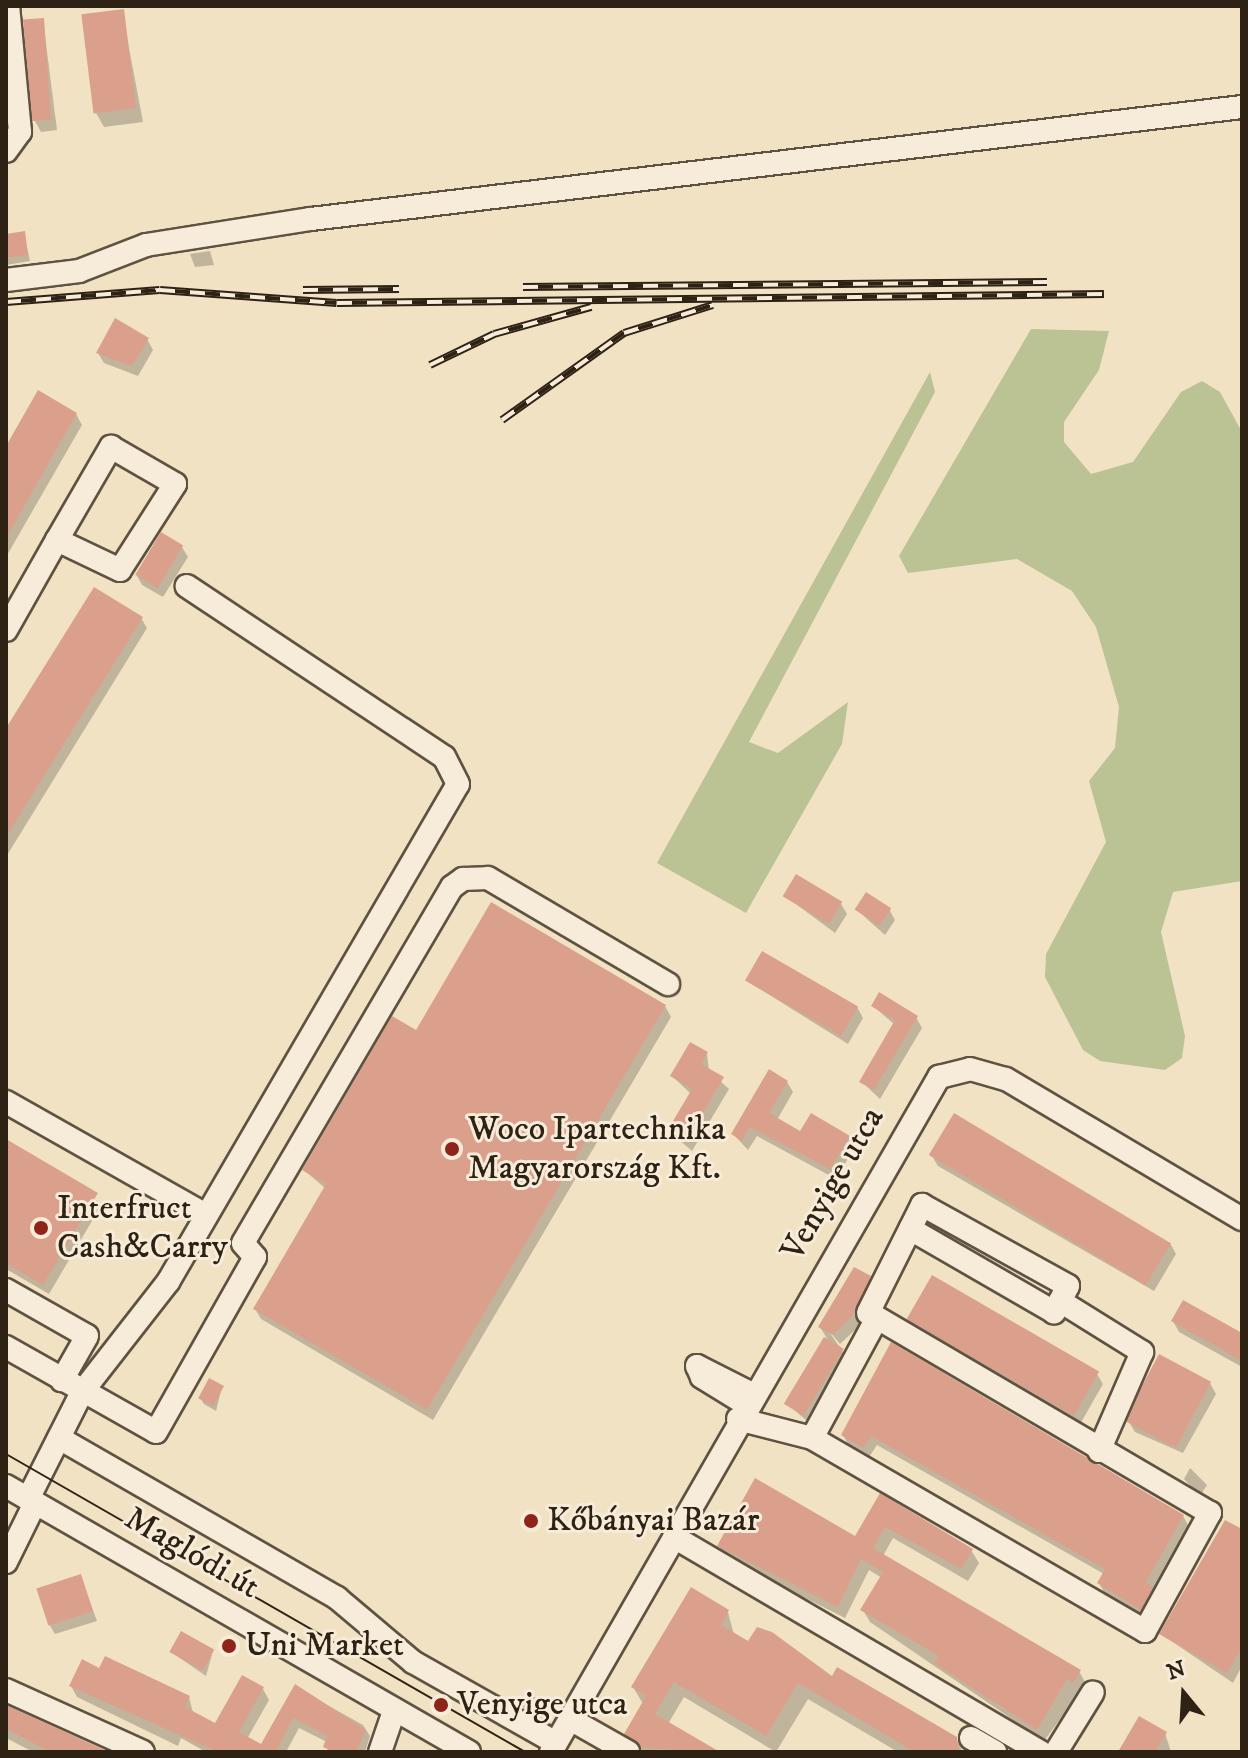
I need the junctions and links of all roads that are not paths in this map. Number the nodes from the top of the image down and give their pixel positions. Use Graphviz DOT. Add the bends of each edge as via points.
graph roads {
  1 [pos="8,6"];
  2 [pos="1242,107"];
  3 [pos="6,151"];
  4 [pos="6,280"];
  5 [pos="57,540"];
  6 [pos="187,586"];
  7 [pos="6,630"];
  8 [pos="668,984"];
  9 [pos="6,1102"];
  10 [pos="206,1215"];
  11 [pos="1242,1219"];
  12 [pos="6,1290"];
  13 [pos="868,1313"];
  14 [pos="6,1347"];
  15 [pos="72,1386"];
  16 [pos="745,1406"];
  17 [pos="59,1438"];
  18 [pos="812,1438"];
  19 [pos="1099,1451"];
  20 [pos="6,1486"];
  21 [pos="32,1501"];
  22 [pos="674,1537"];
  23 [pos="6,1562"];
  24 [pos="6,1690"];
  25 [pos="1093,1692"];
  26 [pos="394,1711"];
  27 [pos="570,1719"];
  28 [pos="971,1738"];
  29 [pos="553,1748"];
  30 [pos="143,1752"];
  31 [pos="380,1752"];
  32 [pos="469,1752"];
  33 [pos="628,1752"];
  34 [pos="995,1752"];
  35 [pos="1041,1752"];
  36 [pos="1056,1752"];
  1 -- 3 [label="street" via="20,132"];
  2 -- 4 [label="street" via="242,229 146,245 79,271"];
  5 -- 5 [label="street" via="111,447 175,484 120,570"];
  5 -- 7 [label="street"];
  6 -- 10 [label="street" via="444,757 458,784"];
  8 -- 15 [label="street" via="488,878 452,887 243,1243 255,1257 156,1432"];
  9 -- 10 [label="street"];
  10 -- 15 [label="street" via="141,1323"];
  11 -- 16 [label="street, Venyige utca" via="994,1074 946,1074 921,1098"];
  12 -- 15 [label="street" via="87,1336"];
  13 -- 19 [label="street" via="922,1205 1068,1286 1060,1301 1142,1352"];
  14 -- 15 [label="street"];
  15 -- 17 [label="street"];
  16 -- 18 [label="street"];
  16 -- 22 [label="street, Venyige utca"];
  17 -- 21 [label="street"];
  17 -- 29 [label="street" via="337,1598 413,1662"];
  18 -- 19 [label="street" via="877,1318"];
  18 -- 19 [label="street" via="1145,1631 1210,1513"];
  20 -- 21 [label="street, Maglódi út"];
  21 -- 23 [label="street"];
  21 -- 26 [label="street, Maglódi út"];
  22 -- 27 [label="street, Venyige utca"];
  22 -- 35 [label="street"];
  24 -- 30 [label="street"];
  25 -- 36 [label="street"];
  26 -- 31 [label="street"];
  26 -- 32 [label="street, Maglódi út"];
  27 -- 29 [label="street, Venyige utca"];
  27 -- 33 [label="street"];
  28 -- 34 [label="street"];
}
